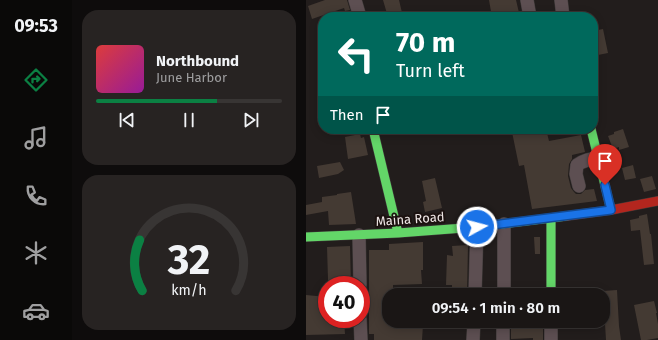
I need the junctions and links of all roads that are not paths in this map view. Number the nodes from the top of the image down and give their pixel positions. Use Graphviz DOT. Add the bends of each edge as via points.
graph roads {
  1 [pos="355,0"];
  2 [pos="527,0"];
  3 [pos="561,0"];
  4 [pos="359,12"];
  5 [pos="529,12"];
  6 [pos="562,12"];
  7 [pos="374,134"];
  8 [pos="592,134"];
  9 [pos="598,158"];
  10 [pos="579,186"];
  11 [pos="658,200"];
  12 [pos="611,210"];
  13 [pos="551,218"];
  14 [pos="504,224"];
  15 [pos="477,227"];
  16 [pos="398,233"];
  17 [pos="359,235"];
  18 [pos="306,237"];
  19 [pos="360,276"];
  20 [pos="475,288"];
  21 [pos="504,288"];
  22 [pos="551,288"];
  23 [pos="360,328"];
  24 [pos="474,328"];
  25 [pos="503,328"];
  26 [pos="551,328"];
  27 [pos="361,340"];
  28 [pos="473,340"];
  29 [pos="503,340"];
  30 [pos="551,340"];
  1 -- 4 [label="street"];
  2 -- 5 [label="street"];
  3 -- 6 [label="street"];
  7 -- 16 [label="street"];
  8 -- 9 [label="street"];
  9 -- 10 [label="street" via="577,165"];
  9 -- 12 [label="street"];
  11 -- 12 [label="street, Maina Road"];
  12 -- 13 [label="street, Maina Road"];
  13 -- 14 [label="street, Maina Road"];
  13 -- 22 [label="street"];
  14 -- 15 [label="street, Maina Road"];
  14 -- 21 [label="street"];
  15 -- 16 [label="street, Maina Road"];
  15 -- 20 [label="street"];
  16 -- 17 [label="street, Maina Road"];
  17 -- 18 [label="street, Maina Road"];
  17 -- 19 [label="street"];
  23 -- 27 [label="street"];
  24 -- 28 [label="street"];
  25 -- 29 [label="street"];
  26 -- 30 [label="street"];
}
